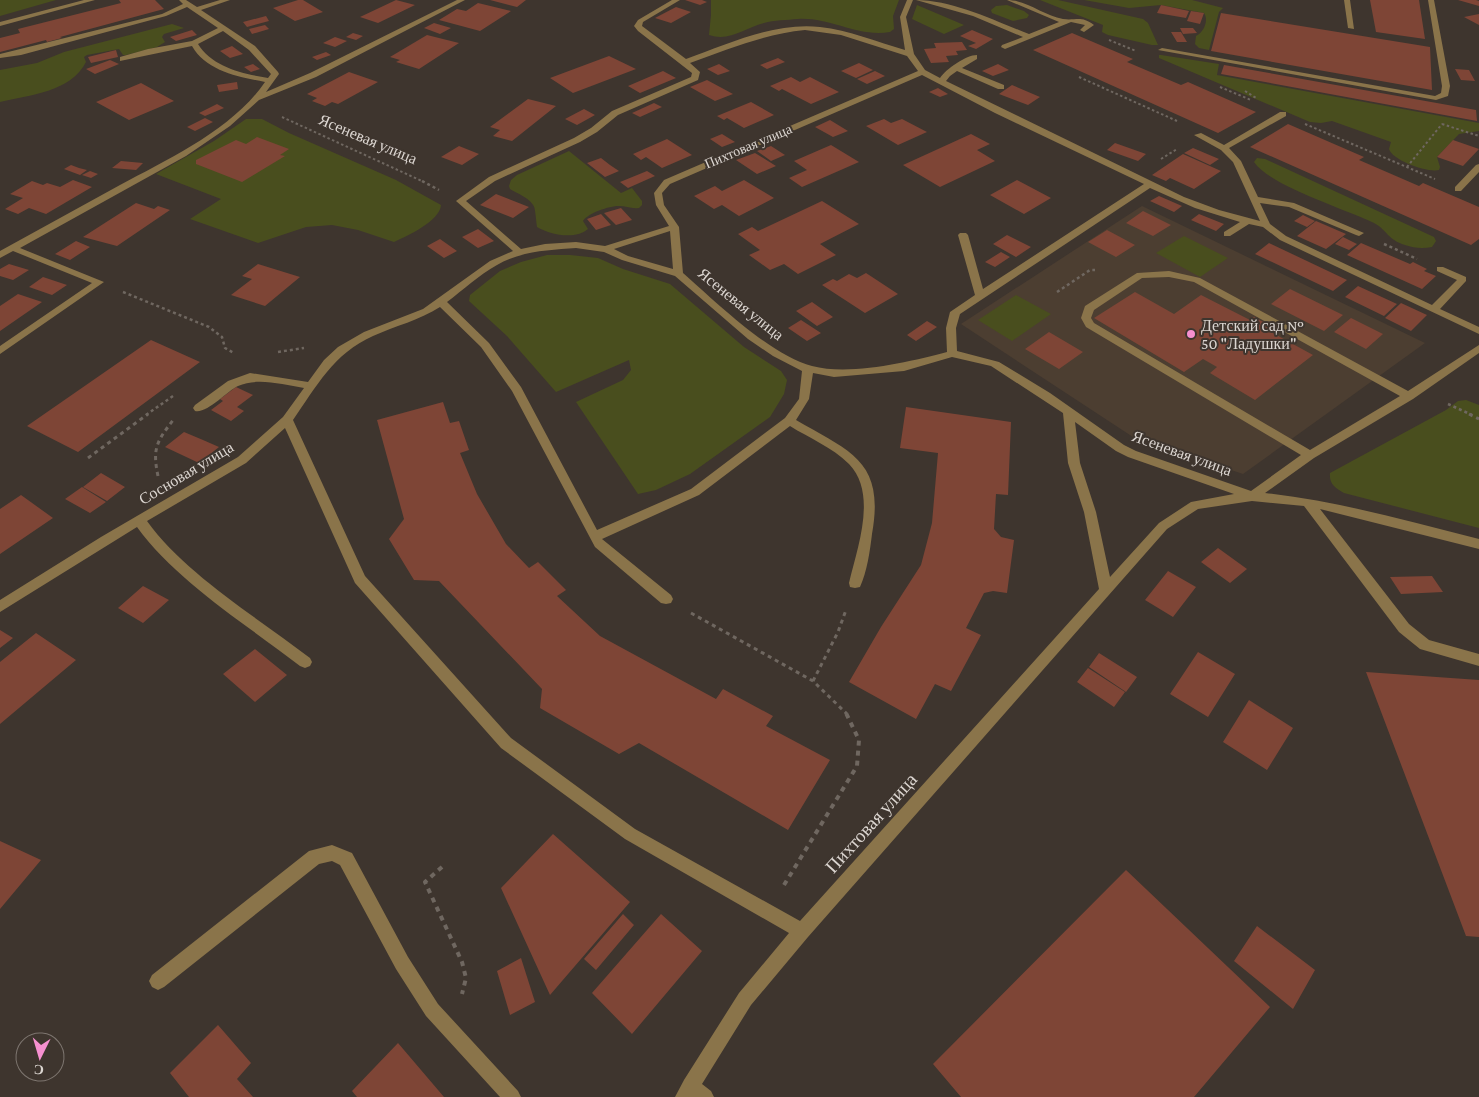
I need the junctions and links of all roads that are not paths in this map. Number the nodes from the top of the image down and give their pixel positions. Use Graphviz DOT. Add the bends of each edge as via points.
graph roads {
  1 [pos="92,0"];
  2 [pos="227,0"];
  3 [pos="462,0"];
  4 [pos="677,0"];
  5 [pos="910,0"];
  6 [pos="919,0"];
  7 [pos="944,0"];
  8 [pos="950,0"];
  9 [pos="1010,0"];
  10 [pos="1347,0"];
  11 [pos="1431,0"];
  12 [pos="184,2"];
  13 [pos="194,10"];
  14 [pos="1065,22"];
  15 [pos="0,24"];
  16 [pos="1352,28"];
  17 [pos="222,29"];
  18 [pos="1084,30"];
  19 [pos="1030,37"];
  20 [pos="194,43"];
  21 [pos="1005,46"];
  22 [pos="1162,50"];
  23 [pos="910,54"];
  24 [pos="0,56"];
  25 [pos="974,57"];
  26 [pos="123,59"];
  27 [pos="685,62"];
  28 [pos="956,68"];
  29 [pos="922,72"];
  30 [pos="271,81"];
  31 [pos="941,82"];
  32 [pos="1001,87"];
  33 [pos="257,99"];
  34 [pos="1283,114"];
  35 [pos="1198,135"];
  36 [pos="1224,148"];
  37 [pos="1479,167"];
  38 [pos="1150,184"];
  39 [pos="1458,189"];
  40 [pos="1255,199"];
  41 [pos="1247,222"];
  42 [pos="1266,225"];
  43 [pos="674,227"];
  44 [pos="1359,233"];
  45 [pos="1227,234"];
  46 [pos="963,235"];
  47 [pos="13,248"];
  48 [pos="606,249"];
  49 [pos="519,252"];
  50 [pos="0,255"];
  51 [pos="1440,269"];
  52 [pos="678,274"];
  53 [pos="980,296"];
  54 [pos="442,302"];
  55 [pos="1433,310"];
  56 [pos="1479,331"];
  57 [pos="1479,348"];
  58 [pos="0,351"];
  59 [pos="952,354"];
  60 [pos="808,369"];
  61 [pos="312,386"];
  62 [pos="1409,396"];
  63 [pos="199,408"];
  64 [pos="1068,412"];
  65 [pos="287,420"];
  66 [pos="789,422"];
  67 [pos="1310,455"];
  68 [pos="1252,496"];
  69 [pos="1308,502"];
  70 [pos="139,520"];
  71 [pos="594,537"];
  72 [pos="1479,544"];
  73 [pos="855,583"];
  74 [pos="1106,590"];
  75 [pos="666,599"];
  76 [pos="0,607"];
  77 [pos="1479,660"];
  78 [pos="305,662"];
  79 [pos="802,931"];
  80 [pos="158,981"];
  81 [pos="687,1091"];
  82 [pos="512,1097"];
  83 [pos="705,1097"];
  1 -- 15 [label="street"];
  2 -- 13 [label="street"];
  3 -- 33 [label="street"];
  4 -- 27 [label="street" via="640,21 638,26"];
  5 -- 23 [label="street" via="904,17"];
  6 -- 19 [label="street" via="974,15"];
  7 -- 8 [label="street"];
  9 -- 14 [label="street"];
  10 -- 16 [label="street"];
  11 -- 22 [label="street" via="1446,86 1445,94 1436,98"];
  12 -- 13 [label="street"];
  12 -- 24 [label="street" via="164,14"];
  13 -- 17 [label="street"];
  14 -- 18 [label="street" via="1074,20 1090,25"];
  14 -- 19 [label="street"];
  17 -- 20 [label="street"];
  17 -- 30 [label="street" via="252,48 275,74"];
  19 -- 21 [label="street"];
  20 -- 26 [label="street"];
  20 -- 30 [label="street" via="206,58 238,75"];
  23 -- 27 [label="street" via="835,32 803,28 778,31"];
  23 -- 29 [label="street"];
  25 -- 28 [label="street"];
  27 -- 49 [label="street" via="696,72 694,78 615,113 586,136 492,179 460,201"];
  28 -- 31 [label="street"];
  28 -- 32 [label="street"];
  29 -- 31 [label="street"];
  29 -- 43 [label="street, Пихтовая улица" via="667,182 658,193 660,205"];
  30 -- 33 [label="street"];
  31 -- 38 [label="street"];
  33 -- 47 [label="street" via="209,138"];
  34 -- 36 [label="street"];
  35 -- 36 [label="street"];
  36 -- 40 [label="street" via="1237,161"];
  37 -- 39 [label="street"];
  38 -- 41 [label="street"];
  38 -- 53 [label="street"];
  40 -- 42 [label="street"];
  40 -- 44 [label="street" via="1291,205"];
  41 -- 42 [label="street"];
  41 -- 45 [label="street"];
  42 -- 55 [label="street" via="1283,238"];
  43 -- 48 [label="street"];
  43 -- 52 [label="street, Пихтовая улица"];
  46 -- 53 [label="street"];
  47 -- 50 [label="street"];
  47 -- 58 [label="street" via="99,282"];
  48 -- 49 [label="street, Ясеневая улица" via="560,245"];
  48 -- 52 [label="street, Ясеневая улица" via="624,258"];
  49 -- 54 [label="street, Сосновая улица" via="481,270"];
  51 -- 55 [label="street" via="1463,279"];
  52 -- 60 [label="street, Ясеневая улица" via="752,337"];
  53 -- 59 [label="street" via="955,312 951,328"];
  54 -- 61 [label="street, Сосновая улица" via="356,339 328,362"];
  54 -- 71 [label="street" via="485,345 516,390"];
  55 -- 56 [label="street"];
  57 -- 62 [label="street"];
  59 -- 60 [label="street, Ясеневая улица" via="904,367 834,373"];
  59 -- 64 [label="street, Ясеневая улица" via="994,364"];
  60 -- 66 [label="street" via="804,399"];
  61 -- 63 [label="street" via="250,377 232,384"];
  61 -- 65 [label="street, Сосновая улица"];
  62 -- 67 [label="street"];
  62 -- 67 [label="street" via="1197,280 1169,274 1140,275 1089,308 1086,318 1090,325"];
  64 -- 68 [label="street, Ясеневая улица" via="1132,454"];
  64 -- 74 [label="street" via="1074,463 1090,512"];
  65 -- 70 [label="street, Сосновая улица" via="242,460"];
  65 -- 79 [label="street" via="360,579 506,743 630,834"];
  66 -- 71 [label="street" via="695,492"];
  66 -- 73 [label="street" via="843,453 858,466 867,481 867,532"];
  67 -- 68 [label="street"];
  68 -- 69 [label="street, Ясеневая улица"];
  68 -- 74 [label="street, Пихтовая улица" via="1195,505 1187,510 1163,526"];
  69 -- 72 [label="street, Ясеневая улица"];
  69 -- 77 [label="street" via="1404,628 1425,645"];
  70 -- 76 [label="street, Сосновая улица"];
  70 -- 78 [label="street" via="169,556"];
  71 -- 75 [label="street"];
  74 -- 79 [label="street, Пихтовая улица"];
  79 -- 81 [label="street, Пихтовая улица" via="745,999"];
  80 -- 82 [label="street" via="315,857 332,854 346,859 402,963 440,1020"];
  81 -- 83 [label="street"];
}
